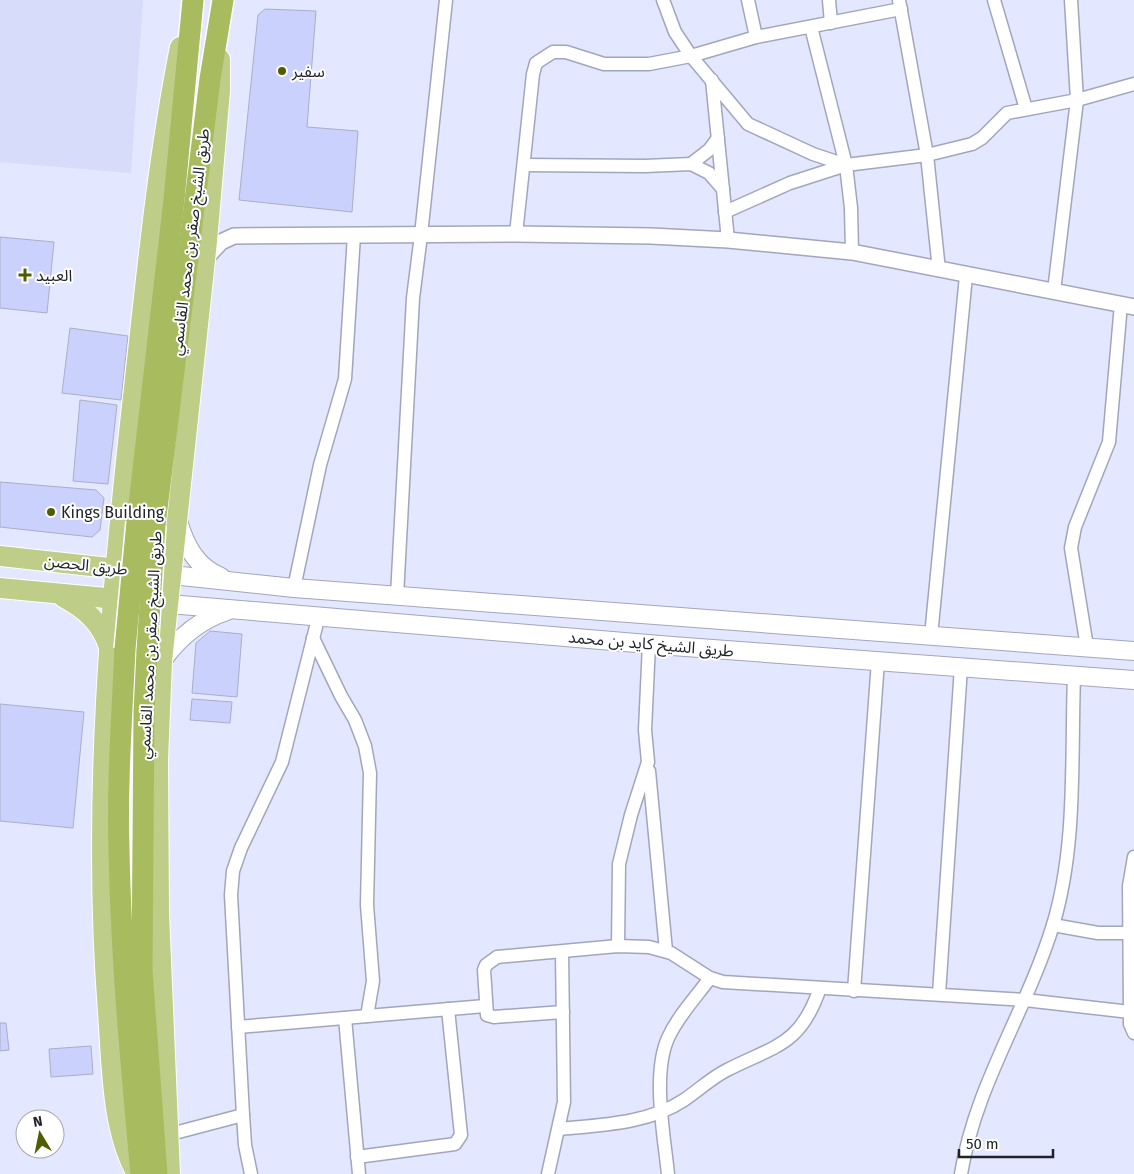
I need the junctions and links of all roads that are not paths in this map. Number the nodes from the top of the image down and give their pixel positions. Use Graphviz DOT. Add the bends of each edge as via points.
graph roads {
  1 [pos="446,0"];
  2 [pos="663,0"];
  3 [pos="748,0"];
  4 [pos="829,0"];
  5 [pos="994,0"];
  6 [pos="1071,0"];
  7 [pos="900,4"];
  8 [pos="192,8"];
  9 [pos="222,10"];
  10 [pos="832,22"];
  11 [pos="811,27"];
  12 [pos="756,37"];
  13 [pos="691,56"];
  14 [pos="712,80"];
  15 [pos="1134,84"];
  16 [pos="1077,100"];
  17 [pos="1026,109"];
  18 [pos="718,138"];
  19 [pos="927,155"];
  20 [pos="691,164"];
  21 [pos="846,164"];
  22 [pos="524,165"];
  23 [pos="723,189"];
  24 [pos="725,212"];
  25 [pos="210,216"];
  26 [pos="516,234"];
  27 [pos="354,235"];
  28 [pos="422,235"];
  29 [pos="234,236"];
  30 [pos="728,240"];
  31 [pos="852,252"];
  32 [pos="206,258"];
  33 [pos="939,270"];
  34 [pos="966,276"];
  35 [pos="1054,291"];
  36 [pos="1128,305"];
  37 [pos="177,520"];
  38 [pos="137,526"];
  39 [pos="0,556"];
  40 [pos="72,564"];
  41 [pos="116,569"];
  42 [pos="172,575"];
  43 [pos="228,580"];
  44 [pos="0,588"];
  45 [pos="294,588"];
  46 [pos="57,593"];
  47 [pos="397,596"];
  48 [pos="114,599"];
  49 [pos="169,604"];
  50 [pos="231,610"];
  51 [pos="319,615"];
  52 [pos="931,636"];
  53 [pos="313,638"];
  54 [pos="1030,643"];
  55 [pos="649,644"];
  56 [pos="1086,647"];
  57 [pos="117,649"];
  58 [pos="1134,651"];
  59 [pos="155,656"];
  60 [pos="878,661"];
  61 [pos="961,667"];
  62 [pos="1029,671"];
  63 [pos="1074,676"];
  64 [pos="1134,680"];
  65 [pos="648,762"];
  66 [pos="1134,857"];
  67 [pos="1053,925"];
  68 [pos="1129,933"];
  69 [pos="618,946"];
  70 [pos="666,950"];
  71 [pos="562,952"];
  72 [pos="710,978"];
  73 [pos="820,988"];
  74 [pos="854,991"];
  75 [pos="939,994"];
  76 [pos="1025,1000"];
  77 [pos="485,1006"];
  78 [pos="448,1009"];
  79 [pos="563,1012"];
  80 [pos="1130,1012"];
  81 [pos="367,1016"];
  82 [pos="345,1018"];
  83 [pos="238,1027"];
  84 [pos="1134,1033"];
  85 [pos="662,1112"];
  86 [pos="243,1115"];
  87 [pos="559,1129"];
  88 [pos="167,1135"];
  89 [pos="357,1157"];
  90 [pos="137,1174"];
  91 [pos="141,1174"];
  92 [pos="157,1174"];
  93 [pos="170,1174"];
  94 [pos="251,1174"];
  95 [pos="359,1174"];
  96 [pos="548,1174"];
  97 [pos="668,1174"];
  98 [pos="961,1174"];
  1 -- 28 [label="street"];
  2 -- 13 [label="street" via="675,32"];
  3 -- 12 [label="street"];
  4 -- 10 [label="street"];
  5 -- 17 [label="street"];
  6 -- 16 [label="street"];
  7 -- 10 [label="street"];
  7 -- 19 [label="street"];
  8 -- 38 [label="highway, طريق الشيخ صقر بن محمد القاسمي"];
  9 -- 25 [label="main road" via="220,91"];
  9 -- 38 [label="highway, طريق الشيخ صقر بن محمد القاسمي"];
  10 -- 11 [label="street"];
  11 -- 12 [label="street"];
  11 -- 21 [label="street"];
  12 -- 13 [label="street"];
  13 -- 14 [label="street"];
  13 -- 22 [label="street" via="649,64 625,64 590,61 560,51 547,54 536,62 532,74"];
  14 -- 18 [label="street"];
  14 -- 21 [label="street" via="748,124 813,154"];
  15 -- 16 [label="street"];
  16 -- 17 [label="street"];
  16 -- 35 [label="street"];
  17 -- 19 [label="street" via="1006,113 972,144"];
  18 -- 20 [label="street"];
  18 -- 23 [label="street"];
  19 -- 21 [label="street"];
  19 -- 33 [label="street"];
  20 -- 22 [label="street"];
  20 -- 23 [label="street" via="709,173"];
  21 -- 24 [label="street" via="790,183"];
  21 -- 31 [label="street"];
  22 -- 26 [label="street"];
  23 -- 24 [label="street"];
  24 -- 30 [label="street"];
  25 -- 29 [label="street"];
  25 -- 32 [label="main road"];
  26 -- 28 [label="street"];
  26 -- 30 [label="street"];
  27 -- 28 [label="street"];
  27 -- 29 [label="street"];
  27 -- 45 [label="street" via="346,379 320,465"];
  28 -- 47 [label="street" via="413,298"];
  29 -- 32 [label="street" via="220,242"];
  30 -- 31 [label="street"];
  31 -- 33 [label="street"];
  32 -- 37 [label="main road"];
  33 -- 34 [label="street"];
  34 -- 35 [label="street"];
  34 -- 52 [label="street"];
  35 -- 36 [label="street"];
  36 -- 56 [label="street" via="1109,442 1075,526 1071,548"];
  37 -- 42 [label="main road"];
  37 -- 43 [label="main road" via="195,558"];
  38 -- 40 [label="main road" via="87,560"];
  38 -- 41 [label="main road"];
  38 -- 57 [label="highway, طريق الشيخ صقر بن محمد القاسمي, bridge"];
  38 -- 59 [label="highway, طريق الشيخ صقر بن محمد القاسمي, bridge"];
  39 -- 40 [label="main road, طريق الحصن"];
  40 -- 41 [label="main road, طريق الحصن"];
  41 -- 42 [label="main road, طريق الحصن"];
  41 -- 48 [label="main road"];
  42 -- 43 [label="main road, طريق الشيخ كايد بن محمد"];
  42 -- 49 [label="main road"];
  43 -- 45 [label="main road, طريق الشيخ كايد بن محمد"];
  44 -- 46 [label="main road, طريق الحصن"];
  45 -- 47 [label="main road, طريق الشيخ كايد بن محمد"];
  46 -- 48 [label="main road, طريق الحصن"];
  46 -- 57 [label="main road" via="83,607"];
  47 -- 52 [label="main road, طريق الشيخ كايد بن محمد"];
  48 -- 49 [label="main road, طريق الحصن"];
  48 -- 57 [label="main road"];
  49 -- 50 [label="main road, طريق الشيخ كايد بن محمد"];
  49 -- 59 [label="main road"];
  50 -- 51 [label="main road, طريق الشيخ كايد بن محمد"];
  50 -- 59 [label="main road" via="214,615 192,628 172,647"];
  51 -- 53 [label="street"];
  51 -- 55 [label="main road, طريق الشيخ كايد بن محمد"];
  52 -- 54 [label="main road, طريق الشيخ كايد بن محمد"];
  53 -- 81 [label="street" via="356,720 370,773 367,898 373,981"];
  53 -- 83 [label="street" via="282,762 233,871 231,895"];
  54 -- 56 [label="main road, طريق الشيخ كايد بن محمد"];
  54 -- 62 [label="main road"];
  55 -- 60 [label="main road, طريق الشيخ كايد بن محمد"];
  55 -- 65 [label="street" via="645,730"];
  56 -- 58 [label="main road, طريق الشيخ كايد بن محمد"];
  57 -- 90 [label="main road" via="102,853 105,975 115,1094 126,1150"];
  57 -- 91 [label="highway, طريق الشيخ صقر بن محمد القاسمي" via="119,848 125,996"];
  59 -- 88 [label="main road"];
  59 -- 92 [label="highway, طريق الشيخ صقر بن محمد القاسمي" via="144,732 142,970"];
  60 -- 61 [label="main road, طريق الشيخ كايد بن محمد"];
  60 -- 74 [label="street"];
  61 -- 62 [label="main road, طريق الشيخ كايد بن محمد"];
  61 -- 75 [label="street"];
  62 -- 63 [label="main road, طريق الشيخ كايد بن محمد"];
  63 -- 64 [label="main road, طريق الشيخ كايد بن محمد"];
  63 -- 67 [label="street" via="1067,856"];
  65 -- 69 [label="street" via="619,864"];
  65 -- 70 [label="street"];
  66 -- 68 [label="street" via="1130,872"];
  67 -- 68 [label="street" via="1098,933"];
  67 -- 76 [label="street"];
  68 -- 80 [label="street"];
  69 -- 70 [label="street"];
  69 -- 71 [label="street"];
  70 -- 72 [label="street"];
  71 -- 77 [label="street" via="491,960 484,970"];
  71 -- 79 [label="street"];
  72 -- 73 [label="street" via="737,984"];
  72 -- 85 [label="street" via="675,1025 664,1048"];
  73 -- 74 [label="street"];
  73 -- 85 [label="street" via="814,1007 791,1038 776,1049 716,1076"];
  74 -- 75 [label="street"];
  75 -- 76 [label="street"];
  76 -- 80 [label="street"];
  76 -- 98 [label="street" via="984,1092"];
  77 -- 78 [label="street"];
  77 -- 79 [label="street" via="487,1015 494,1017"];
  78 -- 81 [label="street"];
  78 -- 89 [label="street" via="459,1140 455,1144"];
  79 -- 87 [label="street" via="564,1102"];
  80 -- 84 [label="street"];
  81 -- 82 [label="street"];
  82 -- 83 [label="street"];
  82 -- 89 [label="street"];
  83 -- 86 [label="street"];
  85 -- 87 [label="street" via="617,1123"];
  85 -- 97 [label="street"];
  86 -- 88 [label="street"];
  86 -- 94 [label="street"];
  87 -- 96 [label="street"];
  88 -- 93 [label="main road"];
  89 -- 95 [label="street"];
}
